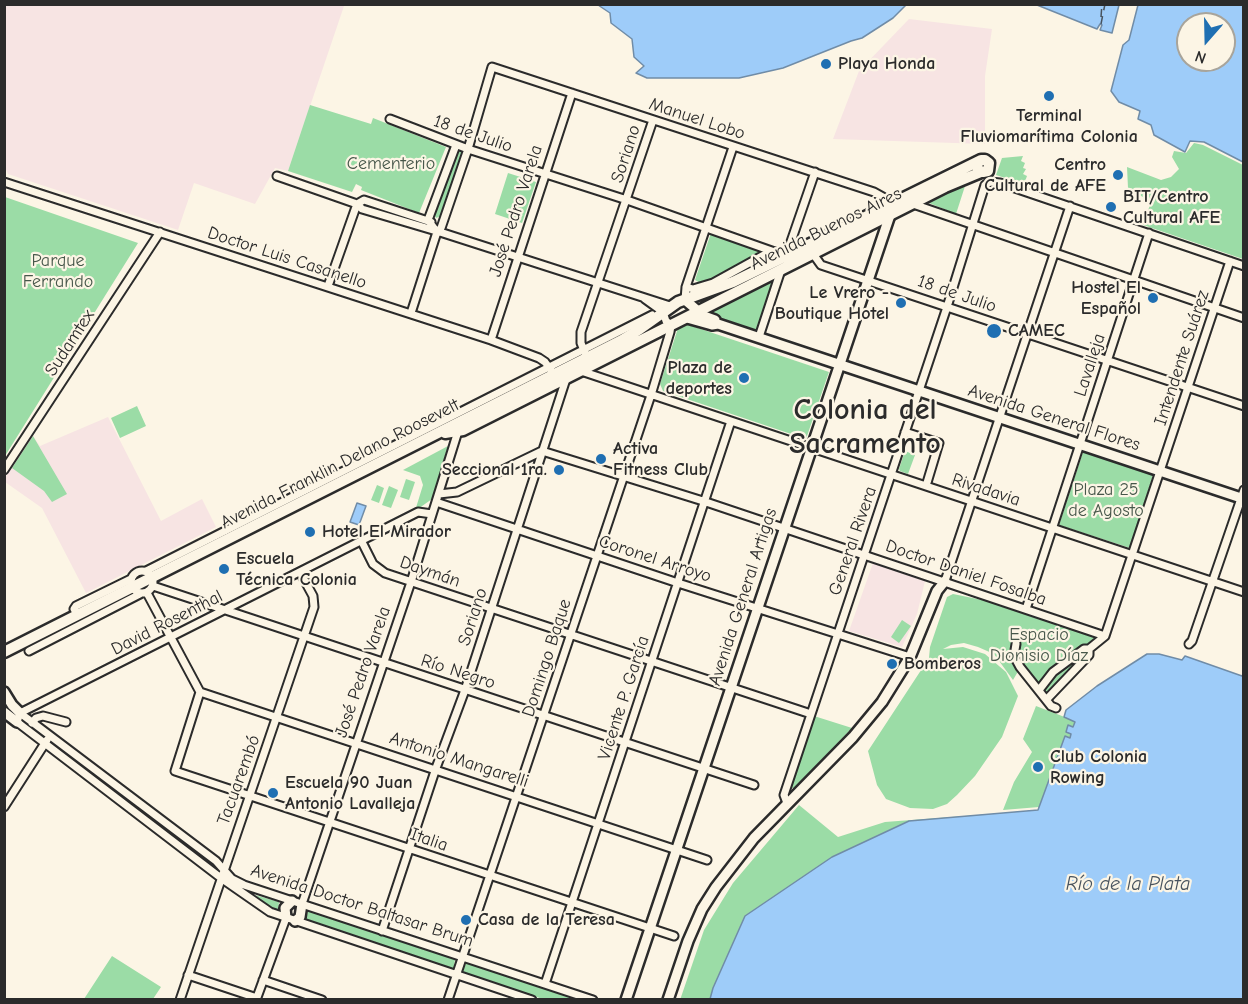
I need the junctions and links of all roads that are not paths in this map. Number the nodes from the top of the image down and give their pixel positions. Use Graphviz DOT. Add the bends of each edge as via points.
graph roads {
  1 [pos="572,93"];
  2 [pos="390,119"];
  3 [pos="653,120"];
  4 [pos="456,145"];
  5 [pos="733,147"];
  6 [pos="468,149"];
  7 [pos="981,169"];
  8 [pos="815,172"];
  9 [pos="546,174"];
  10 [pos="277,176"];
  11 [pos="4,182"];
  12 [pos="943,183"];
  13 [pos="1000,183"];
  14 [pos="985,185"];
  15 [pos="627,200"];
  16 [pos="357,204"];
  17 [pos="913,204"];
  18 [pos="1070,206"];
  19 [pos="889,210"];
  20 [pos="428,220"];
  21 [pos="973,226"];
  22 [pos="705,228"];
  23 [pos="441,231"];
  24 [pos="160,232"];
  25 [pos="1149,233"];
  26 [pos="810,250"];
  27 [pos="771,251"];
  28 [pos="1054,253"];
  29 [pos="517,257"];
  30 [pos="1230,261"];
  31 [pos="786,264"];
  32 [pos="1244,266"];
  33 [pos="868,280"];
  34 [pos="1132,280"];
  35 [pos="597,284"];
  36 [pos="328,286"];
  37 [pos="686,287"];
  38 [pos="685,300"];
  39 [pos="947,307"];
  40 [pos="1214,308"];
  41 [pos="665,310"];
  42 [pos="698,312"];
  43 [pos="411,313"];
  44 [pos="687,318"];
  45 [pos="1244,318"];
  46 [pos="718,324"];
  47 [pos="671,326"];
  48 [pos="1027,334"];
  49 [pos="759,338"];
  50 [pos="491,340"];
  51 [pos="588,358"];
  52 [pos="1108,361"];
  53 [pos="839,365"];
  54 [pos="581,371"];
  55 [pos="552,375"];
  56 [pos="566,379"];
  57 [pos="1188,387"];
  58 [pos="919,391"];
  59 [pos="651,395"];
  60 [pos="1244,406"];
  61 [pos="999,417"];
  62 [pos="731,421"];
  63 [pos="459,424"];
  64 [pos="905,432"];
  65 [pos="1080,444"];
  66 [pos="811,447"];
  67 [pos="542,450"];
  68 [pos="4,470"];
  69 [pos="1161,471"];
  70 [pos="891,474"];
  71 [pos="624,475"];
  72 [pos="926,486"];
  73 [pos="457,492"];
  74 [pos="439,494"];
  75 [pos="1243,495"];
  76 [pos="972,500"];
  77 [pos="704,501"];
  78 [pos="436,502"];
  79 [pos="460,509"];
  80 [pos="432,514"];
  81 [pos="784,527"];
  82 [pos="1052,528"];
  83 [pos="518,529"];
  84 [pos="231,533"];
  85 [pos="362,542"];
  86 [pos="865,554"];
  87 [pos="1133,554"];
  88 [pos="597,556"];
  89 [pos="300,572"];
  90 [pos="151,578"];
  91 [pos="945,580"];
  92 [pos="411,582"];
  93 [pos="1213,582"];
  94 [pos="678,583"];
  95 [pos="138,588"];
  96 [pos="1244,592"];
  97 [pos="97,606"];
  98 [pos="758,608"];
  99 [pos="492,609"];
  100 [pos="1026,609"];
  101 [pos="226,610"];
  102 [pos="56,632"];
  103 [pos="837,634"];
  104 [pos="570,635"];
  105 [pos="1105,636"];
  106 [pos="305,637"];
  107 [pos="170,638"];
  108 [pos="1016,644"];
  109 [pos="1189,644"];
  110 [pos="1089,649"];
  111 [pos="5,652"];
  112 [pos="910,657"];
  113 [pos="652,661"];
  114 [pos="384,663"];
  115 [pos="731,687"];
  116 [pos="465,690"];
  117 [pos="1039,690"];
  118 [pos="4,692"];
  119 [pos="200,692"];
  120 [pos="1047,699"];
  121 [pos="1056,708"];
  122 [pos="4,712"];
  123 [pos="811,714"];
  124 [pos="544,715"];
  125 [pos="278,716"];
  126 [pos="4,717"];
  127 [pos="19,717"];
  128 [pos="66,722"];
  129 [pos="32,723"];
  130 [pos="50,736"];
  131 [pos="626,741"];
  132 [pos="45,742"];
  133 [pos="357,742"];
  134 [pos="704,767"];
  135 [pos="436,768"];
  136 [pos="754,785"];
  137 [pos="250,796"];
  138 [pos="517,796"];
  139 [pos="788,803"];
  140 [pos="4,807"];
  141 [pos="329,822"];
  142 [pos="598,823"];
  143 [pos="409,849"];
  144 [pos="677,850"];
  145 [pos="707,860"];
  146 [pos="224,870"];
  147 [pos="489,876"];
  148 [pos="221,878"];
  149 [pos="292,901"];
  150 [pos="572,902"];
  151 [pos="302,904"];
  152 [pos="290,919"];
  153 [pos="650,928"];
  154 [pos="382,931"];
  155 [pos="674,936"];
  156 [pos="462,957"];
  157 [pos="456,974"];
  158 [pos="188,975"];
  159 [pos="263,980"];
  160 [pos="545,984"];
  161 [pos="180,999"];
  162 [pos="256,999"];
  163 [pos="322,999"];
  164 [pos="448,999"];
  165 [pos="532,999"];
  166 [pos="592,999"];
  167 [pos="626,999"];
  168 [pos="668,999"];
  1 -- 3 [label="street, Manuel Lobo"];
  1 -- 6 [label="street, Manuel Lobo" via="492,67"];
  1 -- 9 [label="street, José Pedro Varela"];
  2 -- 4 [label="street, 18 de Julio"];
  3 -- 5 [label="street, Manuel Lobo"];
  3 -- 15 [label="street, Soriano"];
  4 -- 6 [label="street, 18 de Julio"];
  4 -- 20 [label="street"];
  5 -- 8 [label="street, Manuel Lobo"];
  5 -- 22 [label="street"];
  6 -- 9 [label="street, 18 de Julio"];
  6 -- 23 [label="street"];
  7 -- 12 [label="main road, Avenida Buenos Aires"];
  7 -- 13 [label="street"];
  7 -- 14 [label="street"];
  8 -- 19 [label="street, Manuel Lobo" via="874,192 883,197"];
  8 -- 31 [label="street"];
  9 -- 15 [label="street, 18 de Julio"];
  9 -- 29 [label="street, José Pedro Varela"];
  10 -- 16 [label="street"];
  11 -- 24 [label="street, Doctor Luis Casanello"];
  12 -- 17 [label="main road, Avenida Buenos Aires"];
  12 -- 19 [label="main road, Avenida Buenos Aires"];
  13 -- 14 [label="street"];
  13 -- 18 [label="street"];
  14 -- 21 [label="street, General Rivera"];
  15 -- 22 [label="street, 18 de Julio"];
  15 -- 35 [label="street, Soriano"];
  16 -- 20 [label="street" via="364,200"];
  16 -- 23 [label="street" via="362,209"];
  16 -- 36 [label="street"];
  17 -- 19 [label="main road, Avenida Buenos Aires"];
  17 -- 21 [label="street"];
  18 -- 25 [label="street"];
  18 -- 28 [label="street"];
  19 -- 26 [label="main road, Avenida Buenos Aires"];
  19 -- 33 [label="street, Avenida General Artigas"];
  20 -- 23 [label="street"];
  21 -- 28 [label="street"];
  21 -- 39 [label="street, General Rivera"];
  22 -- 27 [label="street, 18 de Julio"];
  22 -- 37 [label="street"];
  23 -- 29 [label="street"];
  23 -- 43 [label="street"];
  24 -- 36 [label="street, Doctor Luis Casanello"];
  24 -- 68 [label="street, Sudamtex"];
  25 -- 30 [label="street"];
  25 -- 34 [label="street, Lavalleja"];
  26 -- 31 [label="main road, Avenida Buenos Aires"];
  26 -- 33 [label="street, 18 de Julio" via="821,264"];
  27 -- 31 [label="street, 18 de Julio"];
  27 -- 37 [label="street" via="713,283"];
  28 -- 34 [label="street"];
  28 -- 48 [label="street"];
  29 -- 35 [label="street"];
  29 -- 50 [label="street, José Pedro Varela"];
  30 -- 32 [label="street"];
  30 -- 40 [label="street, Intendente Suárez"];
  31 -- 38 [label="main road, Avenida Buenos Aires"];
  31 -- 42 [label="main road, Avenida Buenos Aires"];
  31 -- 49 [label="street"];
  33 -- 39 [label="street, 18 de Julio"];
  33 -- 53 [label="street, Avenida General Artigas"];
  34 -- 40 [label="street"];
  34 -- 52 [label="street, Lavalleja"];
  35 -- 41 [label="street" via="645,299"];
  35 -- 51 [label="street, Soriano" via="580,337"];
  36 -- 43 [label="street, Doctor Luis Casanello"];
  37 -- 38 [label="street"];
  38 -- 41 [label="main road, Avenida Franklin Delano Roosevelt"];
  38 -- 42 [label="street, Avenida General Flores"];
  39 -- 48 [label="street, 18 de Julio"];
  39 -- 58 [label="street, General Rivera"];
  40 -- 45 [label="street"];
  40 -- 57 [label="street, Intendente Suárez"];
  41 -- 47 [label="street"];
  41 -- 51 [label="main road, Avenida Franklin Delano Roosevelt"];
  42 -- 44 [label="main road, Avenida Buenos Aires"];
  42 -- 46 [label="street, Avenida General Flores"];
  43 -- 50 [label="street, Doctor Luis Casanello"];
  44 -- 46 [label="street, Avenida General Flores"];
  44 -- 47 [label="main road, Avenida Franklin Delano Roosevelt"];
  46 -- 49 [label="street, Avenida General Flores"];
  47 -- 51 [label="main road, Avenida Franklin Delano Roosevelt"];
  47 -- 59 [label="street, Domingo Baque"];
  48 -- 52 [label="street, 18 de Julio"];
  48 -- 61 [label="street"];
  49 -- 53 [label="street, Avenida General Flores"];
  50 -- 55 [label="street, Doctor Luis Casanello" via="539,358"];
  51 -- 54 [label="main road, Avenida Franklin Delano Roosevelt"];
  51 -- 55 [label="main road, Avenida Franklin Delano Roosevelt"];
  52 -- 57 [label="street, 18 de Julio"];
  52 -- 65 [label="street, Lavalleja"];
  53 -- 58 [label="street, Avenida General Flores"];
  53 -- 66 [label="street, Avenida General Artigas"];
  54 -- 56 [label="main road, Avenida Franklin Delano Roosevelt"];
  54 -- 59 [label="street, Rivadavia"];
  55 -- 56 [label="main road, Avenida Franklin Delano Roosevelt"];
  55 -- 63 [label="main road, Avenida Franklin Delano Roosevelt"];
  55 -- 63 [label="street"];
  56 -- 67 [label="street, Soriano"];
  57 -- 60 [label="street, 18 de Julio"];
  57 -- 69 [label="street, Intendente Suárez"];
  58 -- 61 [label="street, Avenida General Flores"];
  58 -- 64 [label="street, General Rivera"];
  59 -- 62 [label="street, Rivadavia"];
  59 -- 71 [label="street, Domingo Baque"];
  61 -- 65 [label="street, Avenida General Flores"];
  61 -- 76 [label="street"];
  62 -- 66 [label="street, Rivadavia"];
  62 -- 77 [label="street, Vicente P. García"];
  63 -- 74 [label="street, José Pedro Varela"];
  63 -- 84 [label="street"];
  63 -- 84 [label="main road, Avenida Franklin Delano Roosevelt"];
  64 -- 70 [label="street, General Rivera"];
  64 -- 72 [label="street" via="939,443"];
  65 -- 69 [label="street, Avenida General Flores"];
  65 -- 82 [label="street, Lavalleja"];
  66 -- 70 [label="street, Rivadavia"];
  66 -- 81 [label="street, Avenida General Artigas"];
  67 -- 71 [label="street, Doctor Daniel Fosalba"];
  67 -- 73 [label="street"];
  67 -- 83 [label="street, Soriano"];
  69 -- 75 [label="street, Avenida General Flores"];
  69 -- 87 [label="street, Intendente Suárez"];
  70 -- 72 [label="street, Rivadavia"];
  70 -- 86 [label="street, General Rivera"];
  71 -- 77 [label="street, Doctor Daniel Fosalba"];
  71 -- 88 [label="street, Domingo Baque"];
  72 -- 76 [label="street, Rivadavia"];
  73 -- 74 [label="street"];
  73 -- 79 [label="street" via="454,501"];
  74 -- 78 [label="street, José Pedro Varela"];
  75 -- 93 [label="street"];
  76 -- 82 [label="street, Rivadavia"];
  76 -- 91 [label="street"];
  77 -- 81 [label="street, Doctor Daniel Fosalba"];
  77 -- 94 [label="street, Vicente P. García"];
  78 -- 79 [label="street, Coronel Arroyo"];
  78 -- 80 [label="street, José Pedro Varela"];
  79 -- 83 [label="street, Coronel Arroyo"];
  80 -- 85 [label="street, David Rosenthal" via="418,512"];
  80 -- 92 [label="street, José Pedro Varela"];
  81 -- 86 [label="street, Doctor Daniel Fosalba"];
  81 -- 98 [label="street, Avenida General Artigas"];
  82 -- 87 [label="street, Rivadavia"];
  82 -- 100 [label="street, Lavalleja"];
  83 -- 88 [label="street, Coronel Arroyo"];
  83 -- 99 [label="street, Soriano"];
  84 -- 90 [label="main road, Avenida Franklin Delano Roosevelt"];
  85 -- 89 [label="street, David Rosenthal"];
  85 -- 92 [label="street, Daymán" via="378,569"];
  86 -- 91 [label="street, Doctor Daniel Fosalba"];
  86 -- 103 [label="street, General Rivera"];
  87 -- 93 [label="street, Rivadavia"];
  87 -- 105 [label="street, Intendente Suárez"];
  88 -- 94 [label="street, Coronel Arroyo"];
  88 -- 104 [label="street, Domingo Baque"];
  89 -- 101 [label="street, David Rosenthal"];
  89 -- 106 [label="street, Tacuarembó" via="315,603"];
  90 -- 95 [label="main road, Avenida Franklin Delano Roosevelt"];
  90 -- 95 [label="street"];
  90 -- 101 [label="street, Río Negro"];
  91 -- 100 [label="street, Doctor Daniel Fosalba"];
  91 -- 112 [label="street"];
  92 -- 99 [label="street, Daymán"];
  92 -- 114 [label="street, José Pedro Varela"];
  93 -- 96 [label="street, Rivadavia"];
  93 -- 109 [label="street"];
  94 -- 98 [label="street, Coronel Arroyo"];
  94 -- 113 [label="street, Vicente P. García"];
  95 -- 97 [label="main road, Avenida Franklin Delano Roosevelt"];
  95 -- 107 [label="street"];
  97 -- 102 [label="street, Avenida Franklin Delano Roosevelt"];
  97 -- 102 [label="main road, Avenida Franklin Delano Roosevelt" via="76,612"];
  98 -- 103 [label="street, Coronel Arroyo"];
  98 -- 115 [label="street, Avenida General Artigas"];
  99 -- 104 [label="street, Daymán"];
  99 -- 116 [label="street, Soriano"];
  100 -- 105 [label="street, Doctor Daniel Fosalba"];
  101 -- 106 [label="street, Río Negro"];
  101 -- 107 [label="street, David Rosenthal"];
  102 -- 111 [label="main road, Avenida Franklin Delano Roosevelt" via="27,648"];
  103 -- 112 [label="street, Coronel Arroyo"];
  103 -- 123 [label="street, General Rivera"];
  104 -- 113 [label="street, Daymán"];
  104 -- 124 [label="street, Domingo Baque"];
  105 -- 110 [label="street"];
  106 -- 114 [label="street, Río Negro"];
  106 -- 125 [label="street, Tacuarembó"];
  107 -- 119 [label="street"];
  107 -- 127 [label="street, David Rosenthal"];
  108 -- 117 [label="street" via="1014,656"];
  110 -- 117 [label="street" via="1053,672"];
  110 -- 120 [label="street" via="1089,655"];
  112 -- 139 [label="street" via="867,721"];
  113 -- 115 [label="street, Daymán"];
  113 -- 131 [label="street, Vicente P. García"];
  114 -- 116 [label="street, Río Negro"];
  114 -- 133 [label="street, José Pedro Varela"];
  115 -- 123 [label="street, Daymán"];
  115 -- 134 [label="street, Avenida General Artigas"];
  116 -- 124 [label="street, Río Negro"];
  116 -- 135 [label="street, Soriano"];
  117 -- 120 [label="street"];
  118 -- 127 [label="street, Avenida Doctor Baltasar Brum"];
  119 -- 125 [label="street, Antonio Mangarelli"];
  119 -- 137 [label="street, Italia" via="175,771"];
  120 -- 121 [label="street"];
  122 -- 127 [label="street, Avenida Doctor Baltasar Brum"];
  123 -- 139 [label="street, General Rivera" via="784,795"];
  124 -- 131 [label="street, Río Negro"];
  124 -- 138 [label="street, Domingo Baque"];
  125 -- 133 [label="street, Antonio Mangarelli"];
  125 -- 137 [label="street, Tacuarembó"];
  126 -- 127 [label="street, Avenida Doctor Baltasar Brum"];
  127 -- 129 [label="street, Avenida Doctor Baltasar Brum"];
  127 -- 132 [label="street, Avenida Doctor Baltasar Brum"];
  128 -- 129 [label="street" via="43,716"];
  129 -- 130 [label="street, Avenida Doctor Baltasar Brum"];
  130 -- 132 [label="street"];
  130 -- 146 [label="street, Avenida Doctor Baltasar Brum"];
  131 -- 134 [label="street, Río Negro"];
  131 -- 142 [label="street, Vicente P. García"];
  132 -- 140 [label="street"];
  132 -- 148 [label="street, Avenida Doctor Baltasar Brum"];
  133 -- 135 [label="street, Antonio Mangarelli"];
  133 -- 141 [label="street, José Pedro Varela"];
  134 -- 136 [label="street, Río Negro"];
  134 -- 144 [label="street, Avenida General Artigas"];
  135 -- 138 [label="street, Antonio Mangarelli"];
  135 -- 143 [label="street, Soriano"];
  137 -- 141 [label="street, Italia"];
  137 -- 146 [label="street, Tacuarembó"];
  138 -- 142 [label="street, Antonio Mangarelli"];
  138 -- 147 [label="street, Domingo Baque"];
  139 -- 168 [label="street" via="738,857 708,899 688,940"];
  141 -- 143 [label="street, Italia"];
  141 -- 151 [label="street, José Pedro Varela"];
  142 -- 144 [label="street, Antonio Mangarelli"];
  142 -- 150 [label="street, Vicente P. García"];
  143 -- 147 [label="street, Italia"];
  143 -- 154 [label="street, Soriano"];
  144 -- 145 [label="street, Antonio Mangarelli"];
  144 -- 153 [label="street, Avenida General Artigas"];
  146 -- 148 [label="street, Tacuarembó"];
  146 -- 149 [label="street, Avenida Doctor Baltasar Brum" via="244,885"];
  147 -- 150 [label="street, Italia"];
  147 -- 156 [label="street, Domingo Baque"];
  148 -- 152 [label="street, Avenida Doctor Baltasar Brum" via="270,912"];
  148 -- 158 [label="street, Tacuarembó"];
  149 -- 151 [label="street, Avenida Doctor Baltasar Brum"];
  149 -- 152 [label="street" via="285,908"];
  150 -- 153 [label="street, Italia"];
  150 -- 160 [label="street, Vicente P. García"];
  151 -- 152 [label="street, José Pedro Varela" via="300,917"];
  151 -- 154 [label="street, Avenida Doctor Baltasar Brum"];
  152 -- 157 [label="street, Avenida Doctor Baltasar Brum"];
  152 -- 159 [label="street"];
  153 -- 155 [label="street, Italia"];
  153 -- 167 [label="street, Avenida General Artigas"];
  154 -- 156 [label="street, Avenida Doctor Baltasar Brum"];
  156 -- 157 [label="street, Domingo Baque"];
  156 -- 160 [label="street, Avenida Doctor Baltasar Brum"];
  157 -- 164 [label="street, Domingo Baque"];
  157 -- 165 [label="street, Avenida Doctor Baltasar Brum"];
  158 -- 161 [label="street, Tacuarembó"];
  158 -- 162 [label="street"];
  159 -- 162 [label="street"];
  159 -- 163 [label="street"];
  160 -- 166 [label="street, Avenida Doctor Baltasar Brum"];
}
